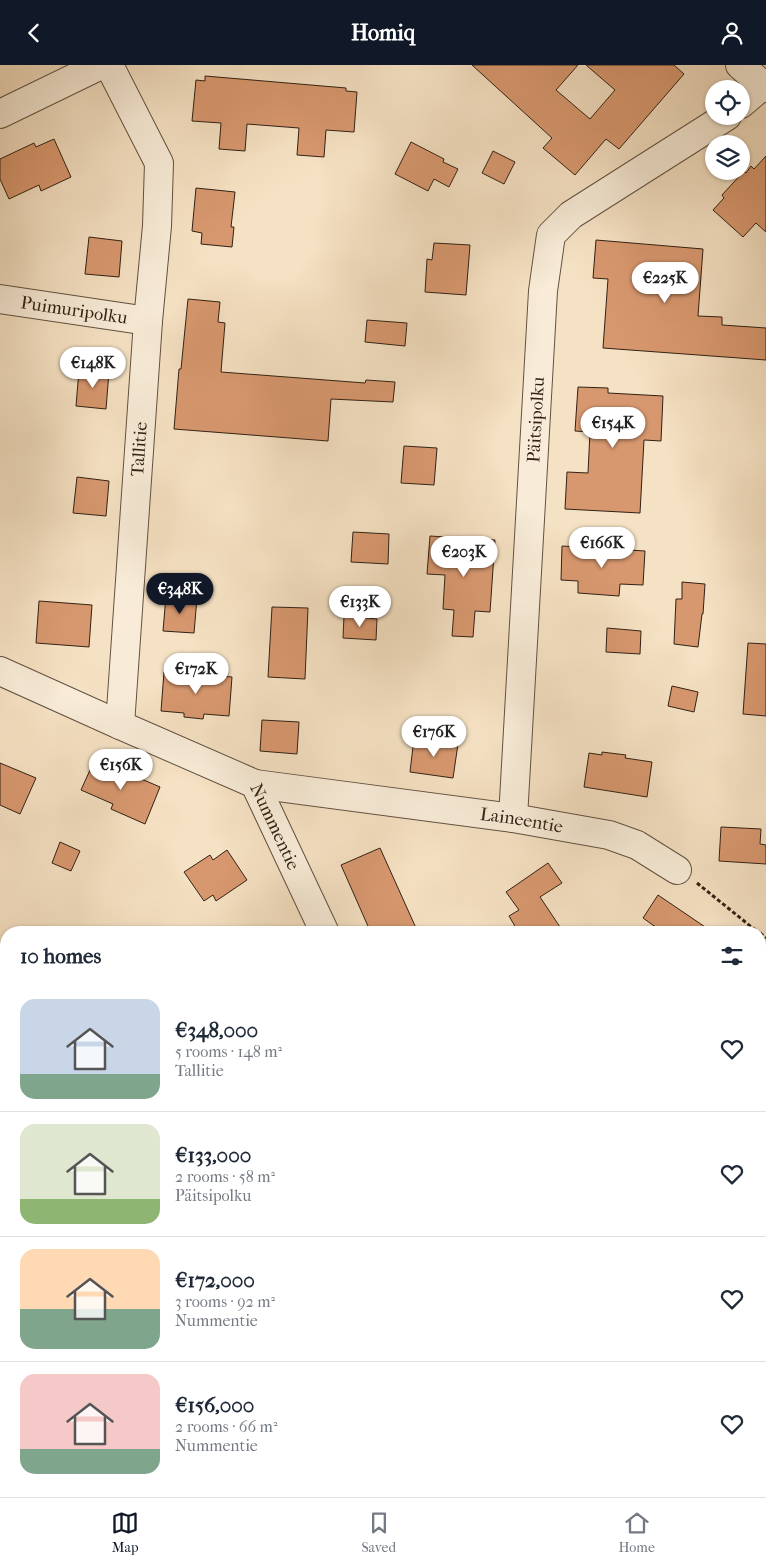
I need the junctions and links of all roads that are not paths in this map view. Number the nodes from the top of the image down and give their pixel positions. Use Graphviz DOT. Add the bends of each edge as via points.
graph roads {
  1 [pos="101,65"];
  2 [pos="109,65"];
  3 [pos="740,65"];
  4 [pos="764,87"];
  5 [pos="750,97"];
  6 [pos="0,114"];
  7 [pos="712,125"];
  8 [pos="0,299"];
  9 [pos="148,321"];
  10 [pos="0,671"];
  11 [pos="120,725"];
  12 [pos="255,784"];
  13 [pos="513,818"];
  14 [pos="678,870"];
  15 [pos="322,926"];
  1 -- 6 [label="street"];
  2 -- 9 [label="street, Tallitie" via="159,163 158,226"];
  3 -- 4 [label="street"];
  4 -- 5 [label="street"];
  7 -- 13 [label="street, Päitsipolku" via="571,215 551,235 542,291"];
  8 -- 9 [label="street, Puimuripolku"];
  9 -- 11 [label="street, Tallitie"];
  10 -- 11 [label="street, Nummentie"];
  11 -- 12 [label="street, Nummentie"];
  12 -- 13 [label="street, Laineentie"];
  12 -- 15 [label="street, Nummentie"];
  13 -- 14 [label="street, Laineentie" via="609,835 637,845"];
}
